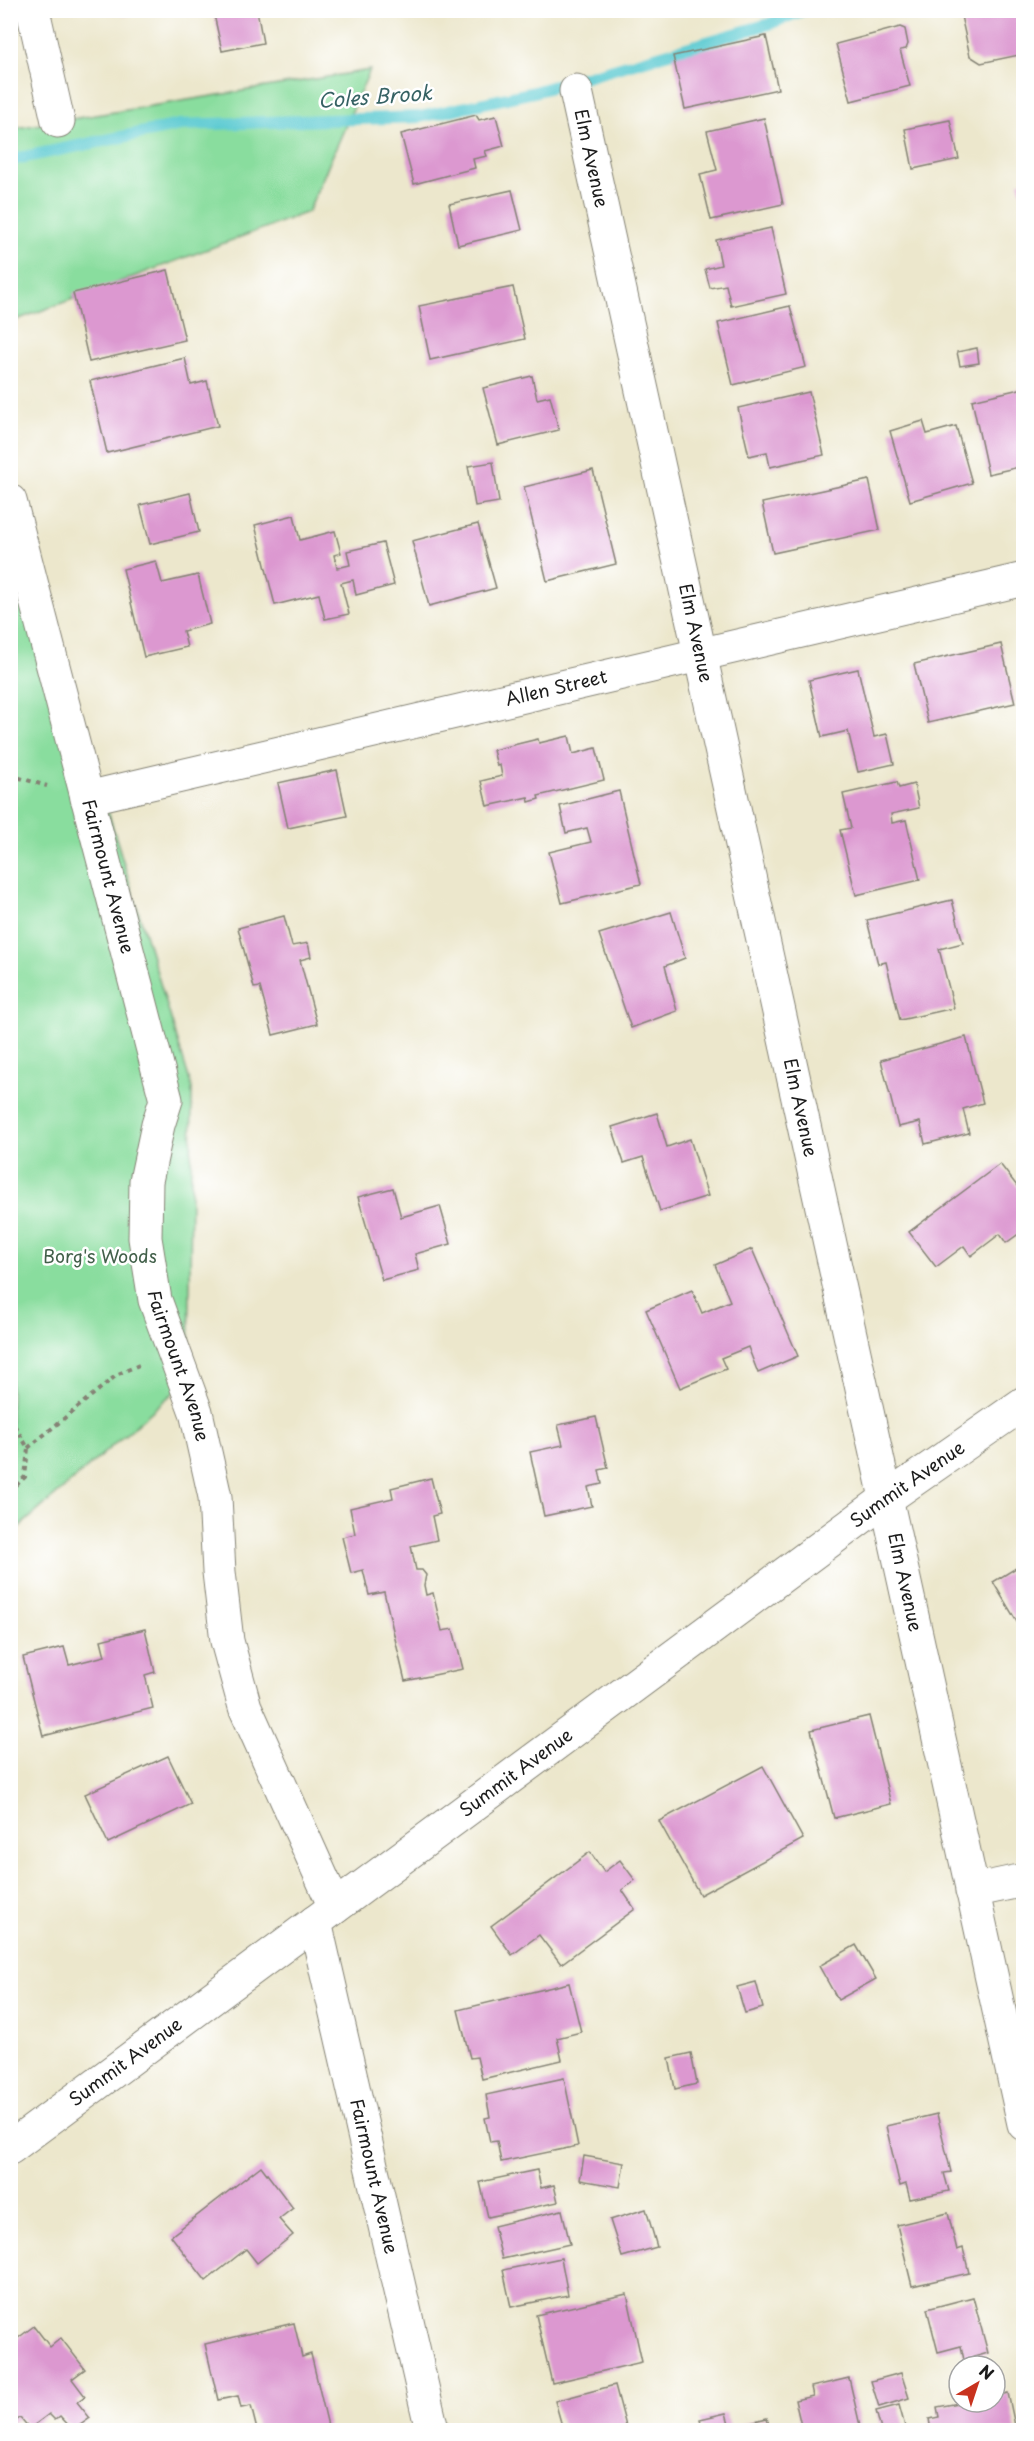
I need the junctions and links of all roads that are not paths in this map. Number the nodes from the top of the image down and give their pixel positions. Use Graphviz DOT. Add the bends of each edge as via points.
graph roads {
  1 [pos="33,10"];
  2 [pos="576,91"];
  3 [pos="58,121"];
  4 [pos="10,501"];
  5 [pos="1023,579"];
  6 [pos="700,656"];
  7 [pos="87,798"];
  8 [pos="1023,1403"];
  9 [pos="886,1499"];
  10 [pos="1023,1880"];
  11 [pos="972,1891"];
  12 [pos="325,1914"];
  13 [pos="1023,2124"];
  14 [pos="10,2148"];
  15 [pos="432,2430"];
  1 -- 3 [label="street"];
  2 -- 6 [label="street, Elm Avenue"];
  4 -- 7 [label="street, Fairmount Avenue"];
  5 -- 6 [label="street, Allen Street"];
  6 -- 7 [label="street, Allen Street"];
  6 -- 9 [label="street, Elm Avenue"];
  7 -- 12 [label="street, Fairmount Avenue" via="166,1101 146,1181 145,1238 155,1300 196,1412 215,1497 227,1641 245,1707"];
  8 -- 9 [label="street, Summit Avenue"];
  9 -- 11 [label="street, Elm Avenue"];
  9 -- 12 [label="street, Summit Avenue"];
  10 -- 11 [label="street"];
  11 -- 13 [label="street, Elm Avenue"];
  12 -- 14 [label="street, Summit Avenue"];
  12 -- 15 [label="street, Fairmount Avenue"];
}
